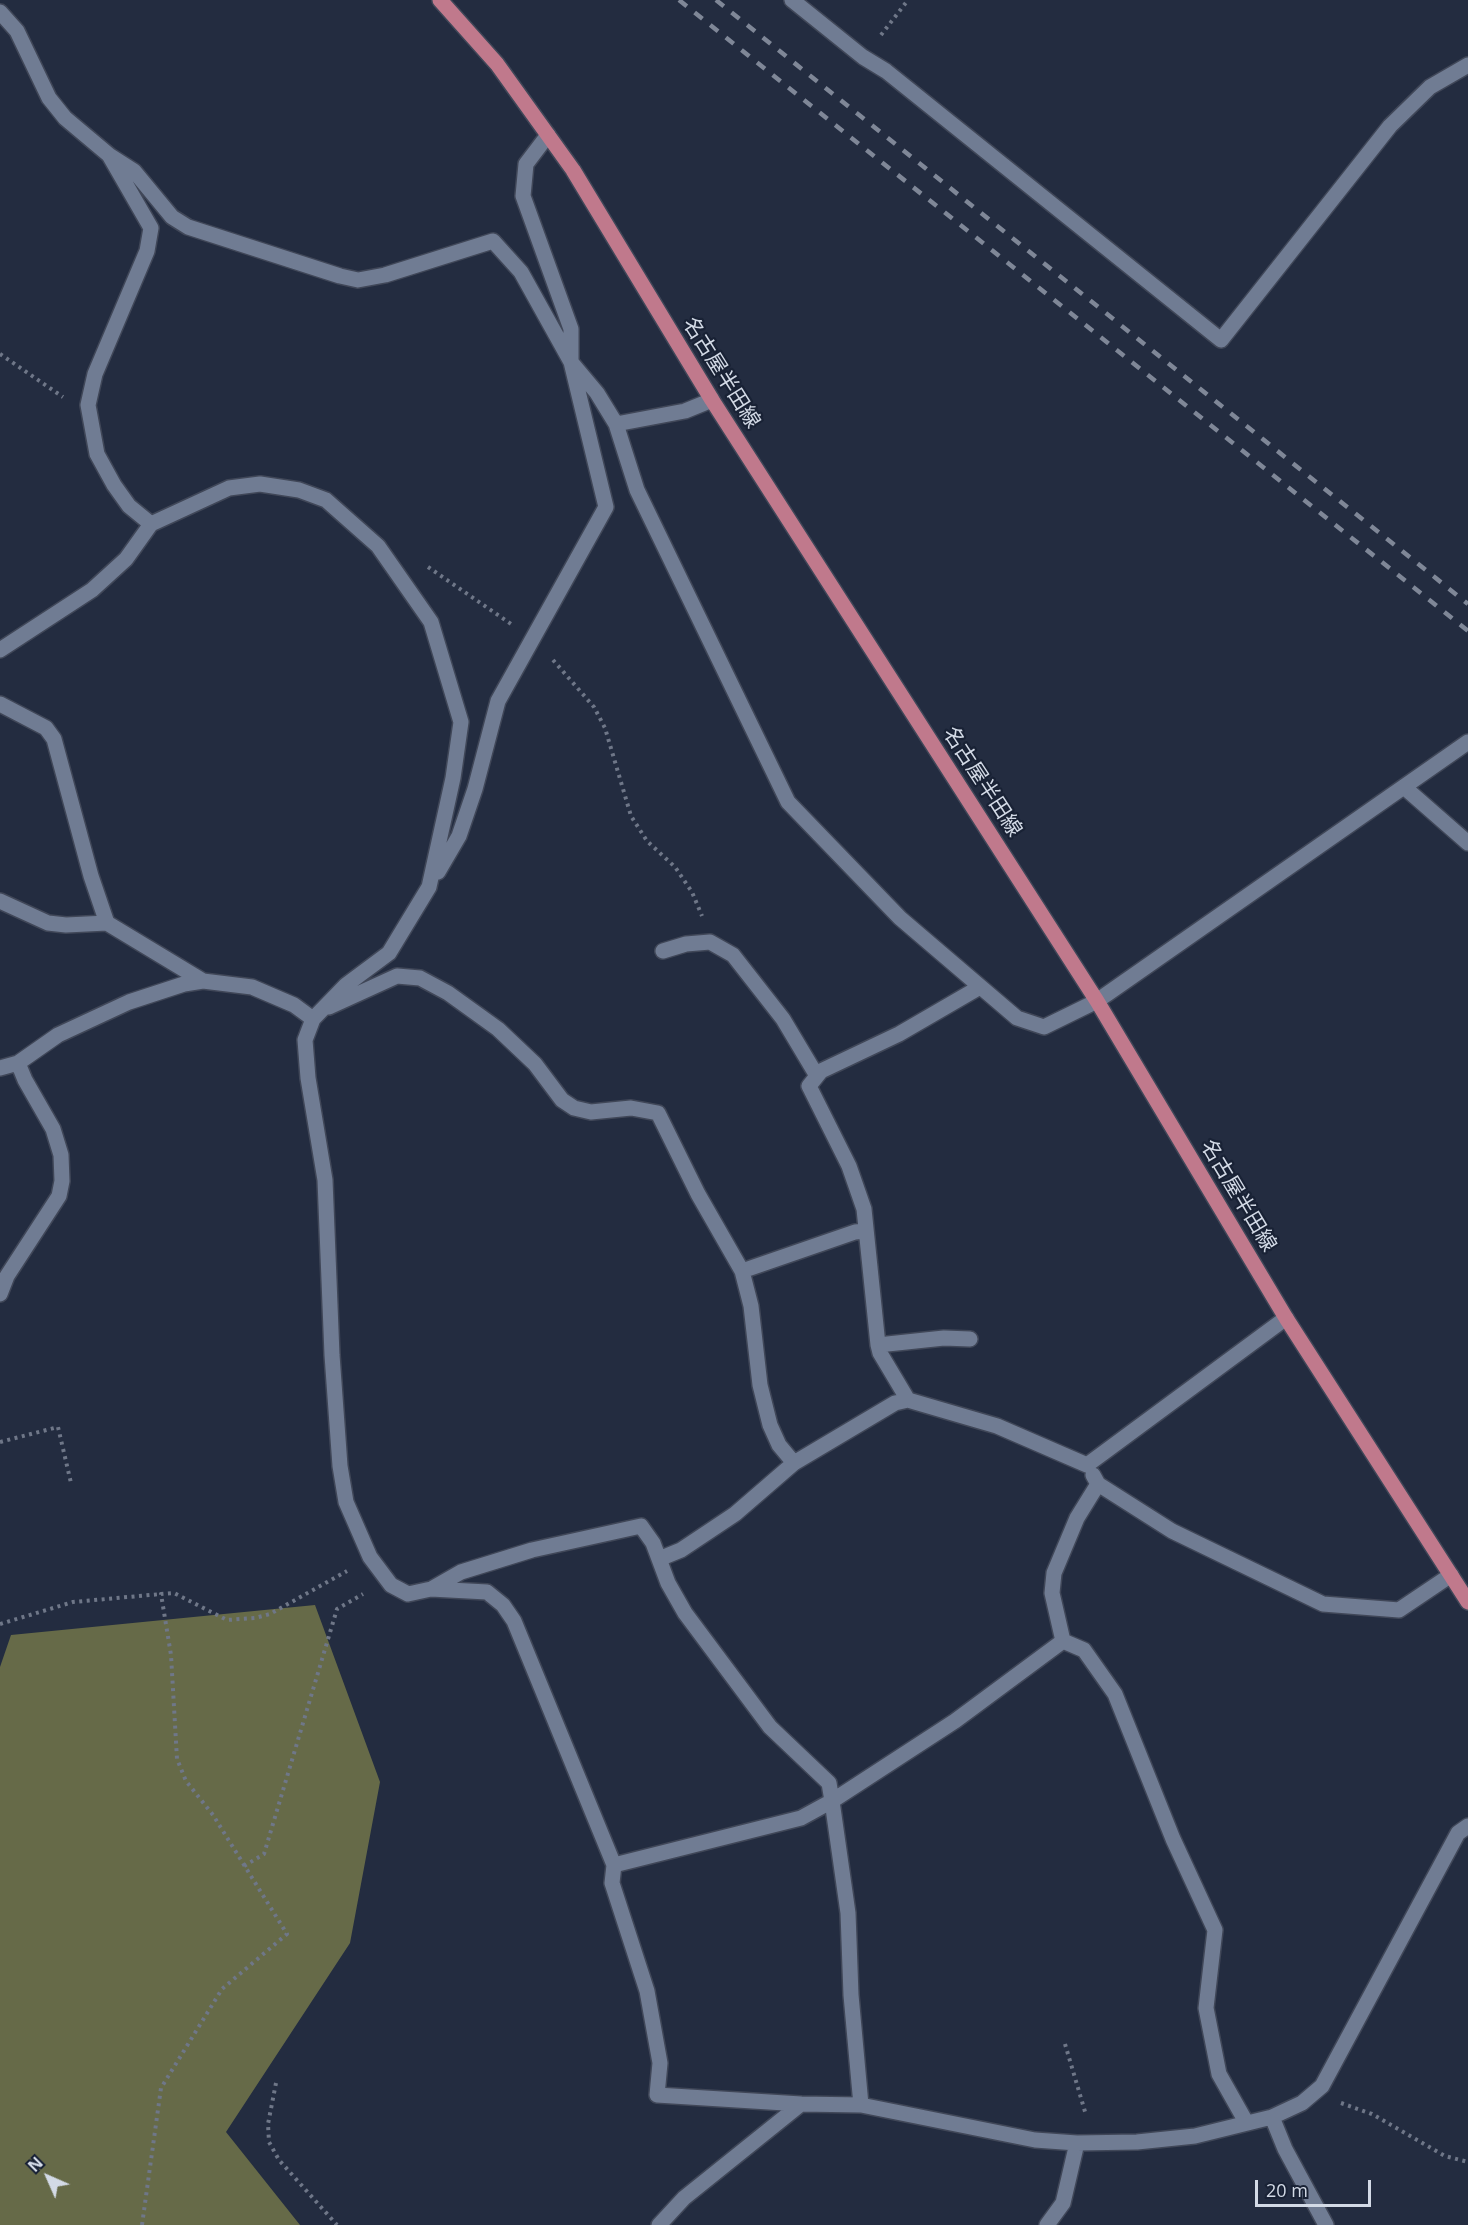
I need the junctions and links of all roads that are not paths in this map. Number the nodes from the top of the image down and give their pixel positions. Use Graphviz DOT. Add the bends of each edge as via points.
graph roads {
  1 [pos="440,0"];
  2 [pos="792,0"];
  3 [pos="0,12"];
  4 [pos="1468,64"];
  5 [pos="548,135"];
  6 [pos="109,155"];
  7 [pos="571,362"];
  8 [pos="712,400"];
  9 [pos="616,424"];
  10 [pos="151,524"];
  11 [pos="0,650"];
  12 [pos="0,704"];
  13 [pos="1468,742"];
  14 [pos="1404,787"];
  15 [pos="1468,843"];
  16 [pos="429,887"];
  17 [pos="0,901"];
  18 [pos="107,923"];
  19 [pos="663,951"];
  20 [pos="202,981"];
  21 [pos="980,987"];
  22 [pos="1097,1000"];
  23 [pos="318,1014"];
  24 [pos="18,1063"];
  25 [pos="0,1068"];
  26 [pos="817,1076"];
  27 [pos="866,1231"];
  28 [pos="742,1271"];
  29 [pos="1,1290"];
  30 [pos="1286,1318"];
  31 [pos="970,1339"];
  32 [pos="878,1345"];
  33 [pos="908,1400"];
  34 [pos="794,1463"];
  35 [pos="1087,1465"];
  36 [pos="1098,1484"];
  37 [pos="659,1559"];
  38 [pos="1451,1575"];
  39 [pos="431,1589"];
  40 [pos="1468,1602"];
  41 [pos="1063,1641"];
  42 [pos="832,1801"];
  43 [pos="1468,1826"];
  44 [pos="614,1865"];
  45 [pos="801,2104"];
  46 [pos="861,2106"];
  47 [pos="1272,2116"];
  48 [pos="1246,2122"];
  49 [pos="1077,2143"];
  50 [pos="659,2225"];
  51 [pos="1047,2225"];
  52 [pos="1326,2225"];
  1 -- 5 [label="main road, 名古屋半田線" via="497,64"];
  2 -- 4 [label="street" via="1221,340 1390,126 1430,87"];
  3 -- 6 [label="street" via="17,31 49,98 65,118"];
  5 -- 7 [label="street" via="526,164 524,196 571,330"];
  5 -- 8 [label="main road, 名古屋半田線"];
  6 -- 7 [label="street" via="134,171 172,217 188,227 340,276 358,280 385,274 493,241 521,272"];
  6 -- 10 [label="street" via="151,228 147,251 94,374 88,405 97,454 129,506"];
  7 -- 9 [label="street"];
  7 -- 16 [label="street" via="606,507 498,701 459,836"];
  8 -- 9 [label="street" via="685,411"];
  8 -- 22 [label="main road, 名古屋半田線"];
  9 -- 21 [label="street" via="637,490 788,802 900,918"];
  10 -- 11 [label="street" via="126,559 92,590"];
  10 -- 16 [label="street" via="230,488 260,484 299,490 326,500 378,546 431,622 461,722"];
  12 -- 18 [label="street" via="40,725 54,740"];
  13 -- 14 [label="street"];
  14 -- 15 [label="street"];
  14 -- 22 [label="street"];
  16 -- 23 [label="street" via="389,953 346,985"];
  17 -- 18 [label="street" via="48,923"];
  18 -- 20 [label="street"];
  19 -- 26 [label="street" via="710,942 733,955 783,1019"];
  20 -- 23 [label="street" via="252,987"];
  20 -- 24 [label="street" via="129,1002 58,1035"];
  21 -- 22 [label="street" via="1017,1018 1044,1027"];
  21 -- 26 [label="street"];
  22 -- 30 [label="main road, 名古屋半田線"];
  23 -- 28 [label="street" via="397,976 420,978 498,1029 535,1064 562,1100 574,1108 591,1112 631,1108 658,1113"];
  23 -- 39 [label="street" via="305,1040 305,1057 325,1180 340,1466 346,1502 370,1557 387,1580 408,1594"];
  24 -- 25 [label="street"];
  24 -- 29 [label="street" via="53,1129 61,1155 62,1181 59,1196"];
  26 -- 27 [label="street" via="810,1086 849,1166 864,1209"];
  27 -- 28 [label="street"];
  27 -- 32 [label="street"];
  28 -- 34 [label="street" via="770,1425 778,1445"];
  30 -- 35 [label="street"];
  30 -- 38 [label="main road, 名古屋半田線"];
  31 -- 32 [label="street"];
  32 -- 33 [label="street"];
  33 -- 34 [label="street" via="895,1403"];
  33 -- 35 [label="street" via="997,1426"];
  34 -- 37 [label="street" via="735,1514 681,1550"];
  35 -- 36 [label="street"];
  36 -- 38 [label="street" via="1172,1531 1323,1604 1400,1610"];
  36 -- 41 [label="street" via="1077,1518 1054,1573 1052,1593"];
  37 -- 39 [label="street" via="641,1526 532,1550 461,1572"];
  37 -- 42 [label="street" via="685,1613 770,1727 829,1783"];
  38 -- 40 [label="main road, 名古屋半田線"];
  39 -- 44 [label="street" via="487,1592 514,1621"];
  41 -- 42 [label="street" via="955,1721"];
  41 -- 48 [label="street" via="1084,1650 1115,1694 1173,1839 1215,1930 1206,2008 1219,2074"];
  42 -- 44 [label="street" via="801,1818"];
  42 -- 46 [label="street" via="848,1913"];
  43 -- 47 [label="street" via="1458,1833 1322,2086 1302,2103"];
  44 -- 45 [label="street" via="612,1883 649,2002 660,2064 657,2095"];
  45 -- 46 [label="street"];
  45 -- 50 [label="street" via="684,2198"];
  46 -- 49 [label="street" via="1035,2140"];
  47 -- 48 [label="street"];
  47 -- 52 [label="street"];
  48 -- 49 [label="street" via="1195,2136"];
  49 -- 51 [label="street" via="1063,2203"];
}
